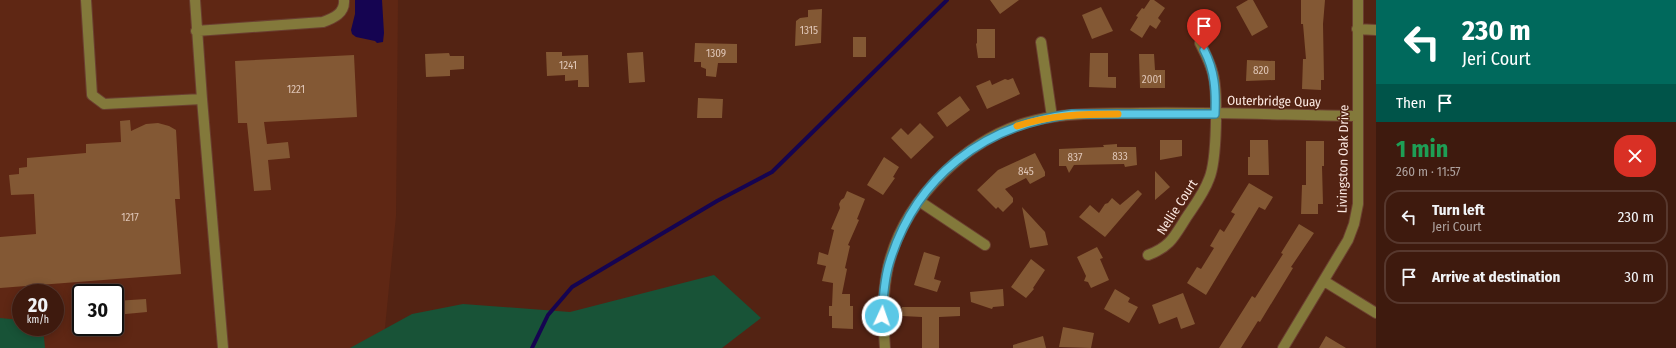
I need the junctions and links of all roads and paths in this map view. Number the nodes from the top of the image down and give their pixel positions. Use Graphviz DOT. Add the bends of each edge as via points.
graph roads {
  1 [pos="86,0"];
  2 [pos="195,0"];
  3 [pos="344,0"];
  4 [pos="1358,0"];
  5 [pos="1357,29"];
  6 [pos="1376,30"];
  7 [pos="196,31"];
  8 [pos="1041,42"];
  9 [pos="1200,43"];
  10 [pos="202,99"];
  11 [pos="1215,114"];
  12 [pos="1357,116"];
  13 [pos="1052,117"];
  14 [pos="919,201"];
  15 [pos="985,245"];
  16 [pos="1148,254"];
  17 [pos="1324,281"];
  18 [pos="1376,313"];
  19 [pos="223,348"];
  20 [pos="885,348"];
  21 [pos="1283,348"];
  1 -- 10 [label="street" via="92,95 104,104"];
  2 -- 7 [label="street"];
  3 -- 7 [label="street" via="344,6 339,14 323,22"];
  4 -- 5 [label="street, Livingston Oak Drive"];
  5 -- 6 [label="street"];
  5 -- 12 [label="street, Livingston Oak Drive"];
  7 -- 10 [label="street"];
  8 -- 13 [label="street"];
  9 -- 11 [label="street, Nellie Court" via="1213,74 1216,91"];
  10 -- 19 [label="street"];
  11 -- 12 [label="street, Outerbridge Quay"];
  11 -- 13 [label="street, Outerbridge Quay" via="1072,114"];
  11 -- 16 [label="street, Nellie Court" via="1214,164 1205,189 1170,242 1160,251"];
  12 -- 17 [label="street, Livingston Oak Drive" via="1358,204 1348,240"];
  13 -- 14 [label="street, Outerbridge Quay" via="1011,128 973,148 953,163"];
  14 -- 15 [label="street"];
  14 -- 20 [label="street, Outerbridge Quay" via="896,244 888,266 882,316"];
  17 -- 18 [label="street"];
  17 -- 21 [label="street, Livingston Oak Drive"];
}
